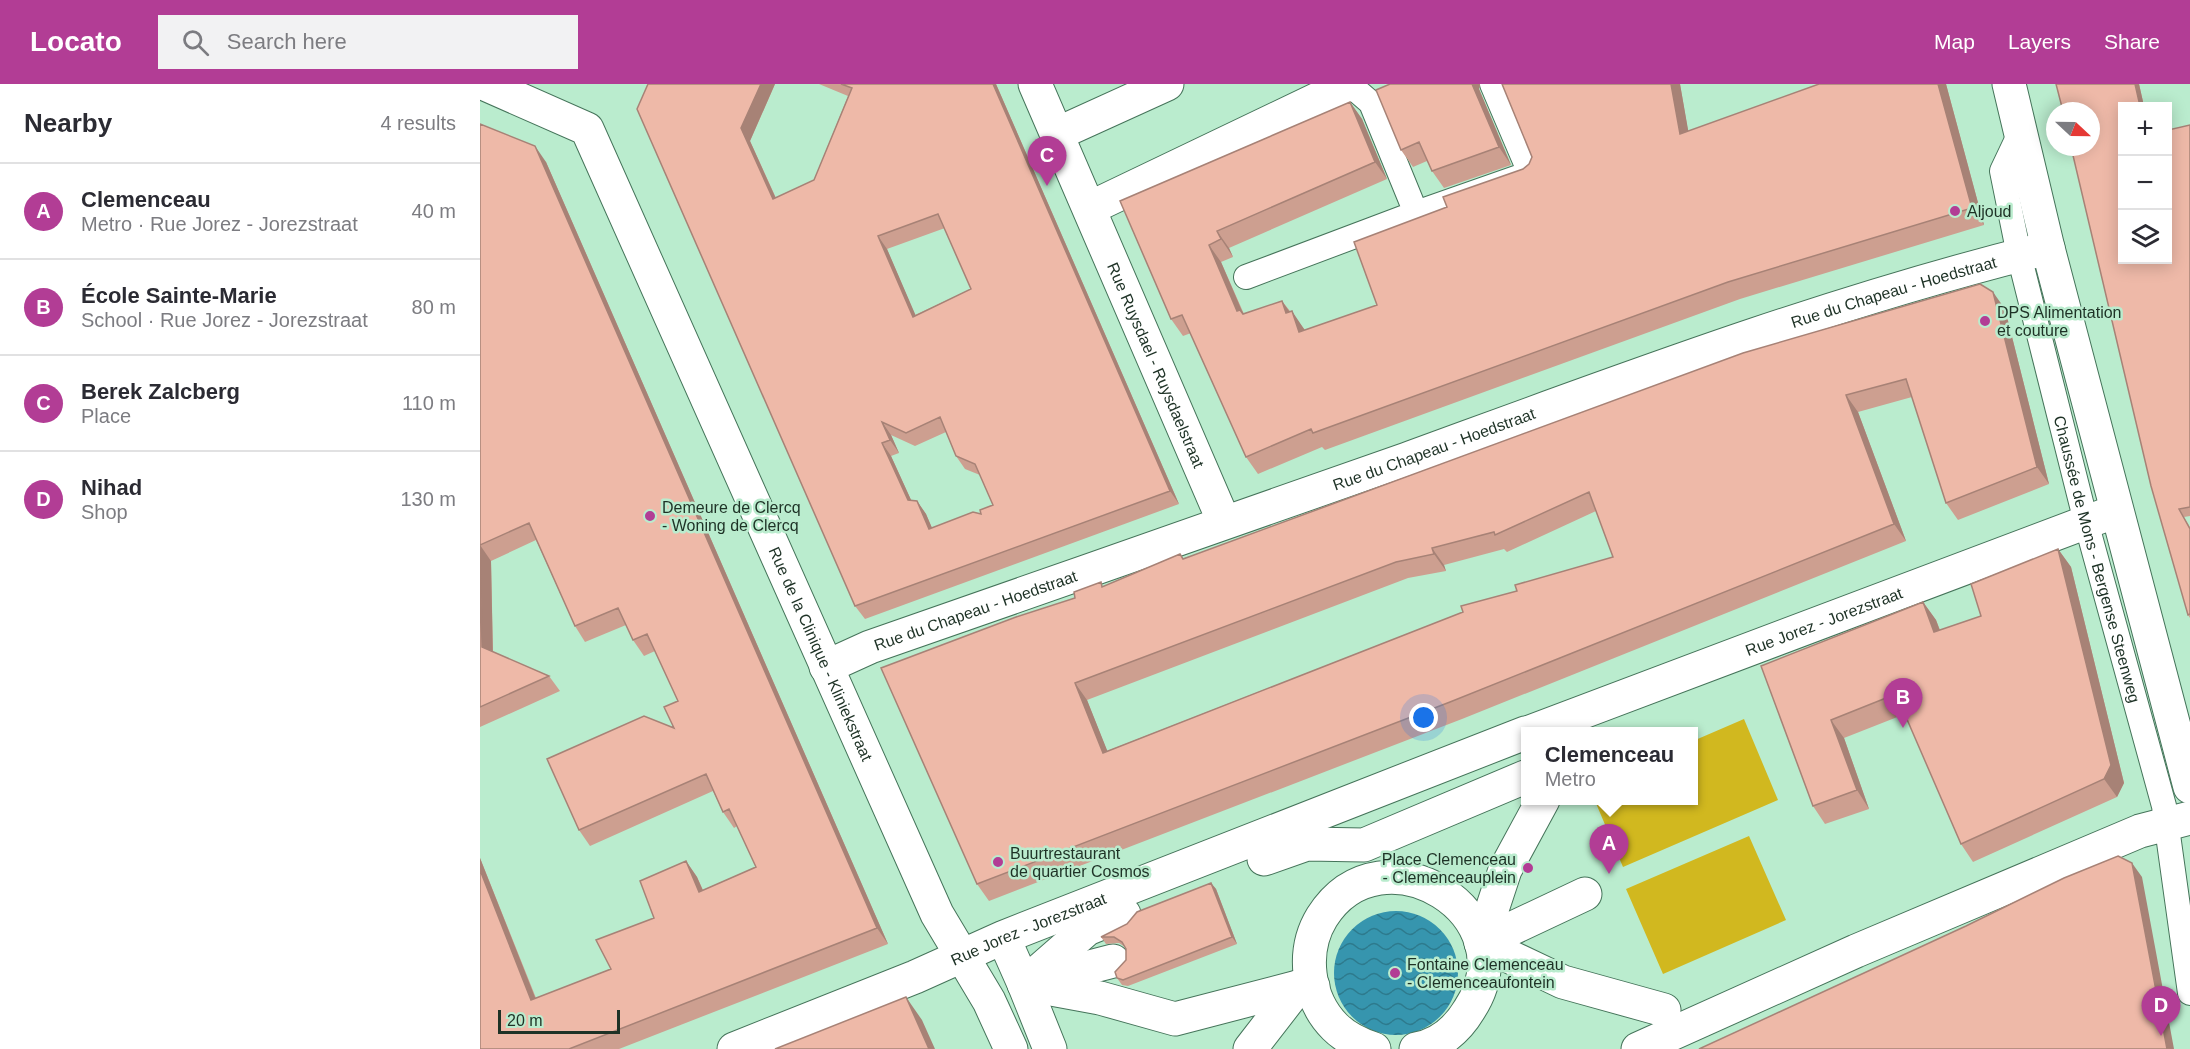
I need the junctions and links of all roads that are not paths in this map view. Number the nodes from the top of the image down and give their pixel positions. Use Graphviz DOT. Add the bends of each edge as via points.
graph roads {
  1 [pos="484,84"];
  2 [pos="1035,84"];
  3 [pos="1167,84"];
  4 [pos="1349,84"];
  5 [pos="1492,84"];
  6 [pos="2009,84"];
  7 [pos="1057,134"];
  8 [pos="1089,208"];
  9 [pos="1416,213"];
  10 [pos="2033,252"];
  11 [pos="1246,277"];
  12 [pos="2101,516"];
  13 [pos="1224,522"];
  14 [pos="826,667"];
  15 [pos="1543,727"];
  16 [pos="1521,735"];
  17 [pos="1521,779"];
  18 [pos="2190,787"];
  19 [pos="1542,805"];
  20 [pos="2178,820"];
  21 [pos="1364,845"];
  22 [pos="1378,879"];
  23 [pos="1585,894"];
  24 [pos="1480,943"];
  25 [pos="1008,948"];
  26 [pos="960,957"];
  27 [pos="1305,987"];
  28 [pos="1016,988"];
  29 [pos="2190,993"];
  30 [pos="1664,1010"];
  31 [pos="734,1049"];
  32 [pos="1011,1049"];
  33 [pos="1050,1049"];
  34 [pos="1250,1049"];
  35 [pos="1374,1049"];
  36 [pos="1416,1049"];
  37 [pos="1638,1049"];
  1 -- 14 [label="street, Rue de la Clinique - Kliniekstraat" via="587,129"];
  2 -- 7 [label="street, Rue Ruysdael - Ruysdaelstraat"];
  3 -- 7 [label="street"];
  4 -- 8 [label="street"];
  4 -- 9 [label="lane" via="1371,103"];
  5 -- 9 [label="lane" via="1530,173"];
  6 -- 10 [label="street, Chaussée de Mons - Bergense Steenweg" via="2021,131"];
  7 -- 8 [label="street, Rue Ruysdael - Ruysdaelstraat"];
  8 -- 13 [label="street, Rue Ruysdael - Ruysdaelstraat"];
  9 -- 11 [label="lane"];
  10 -- 12 [label="street, Chaussée de Mons - Bergense Steenweg"];
  10 -- 13 [label="street, Rue du Chapeau - Hoedstraat" via="1680,358"];
  12 -- 15 [label="street, Rue Jorez - Jorezstraat"];
  12 -- 18 [label="street, Chaussée de Mons - Bergense Steenweg" via="2147,616"];
  12 -- 20 [label="lane, Chaussée de Mons - Bergense Steenweg" via="2164,806"];
  13 -- 14 [label="street, Rue du Chapeau - Hoedstraat" via="870,647"];
  14 -- 26 [label="street, Rue de la Clinique - Kliniekstraat"];
  16 -- 26 [label="street, Rue Jorez - Jorezstraat"];
  17 -- 21 [label="street"];
  19 -- 24 [label="street" via="1505,870"];
  20 -- 29 [label="lane, Chaussée de Mons - Bergense Steenweg"];
  20 -- 37 [label="street" via="2140,831 1856,951"];
  21 -- 22 [label="street"];
  21 -- 28 [label="street" via="1307,844 1087,928"];
  22 -- 24 [label="street" via="1405,877 1448,894 1465,911"];
  22 -- 27 [label="street" via="1338,899 1322,917 1313,939"];
  23 -- 24 [label="street"];
  24 -- 30 [label="street" via="1563,982"];
  24 -- 36 [label="street" via="1482,979 1475,1001 1462,1022 1444,1037"];
  25 -- 28 [label="street"];
  26 -- 31 [label="street, Rue Jorez - Jorezstraat"];
  26 -- 32 [label="street, Rue de la Clinique - Kliniekstraat" via="989,1001"];
  27 -- 28 [label="street" via="1175,1019 1100,999"];
  27 -- 34 [label="street"];
  27 -- 35 [label="street" via="1335,1027"];
  28 -- 33 [label="street"];
}
